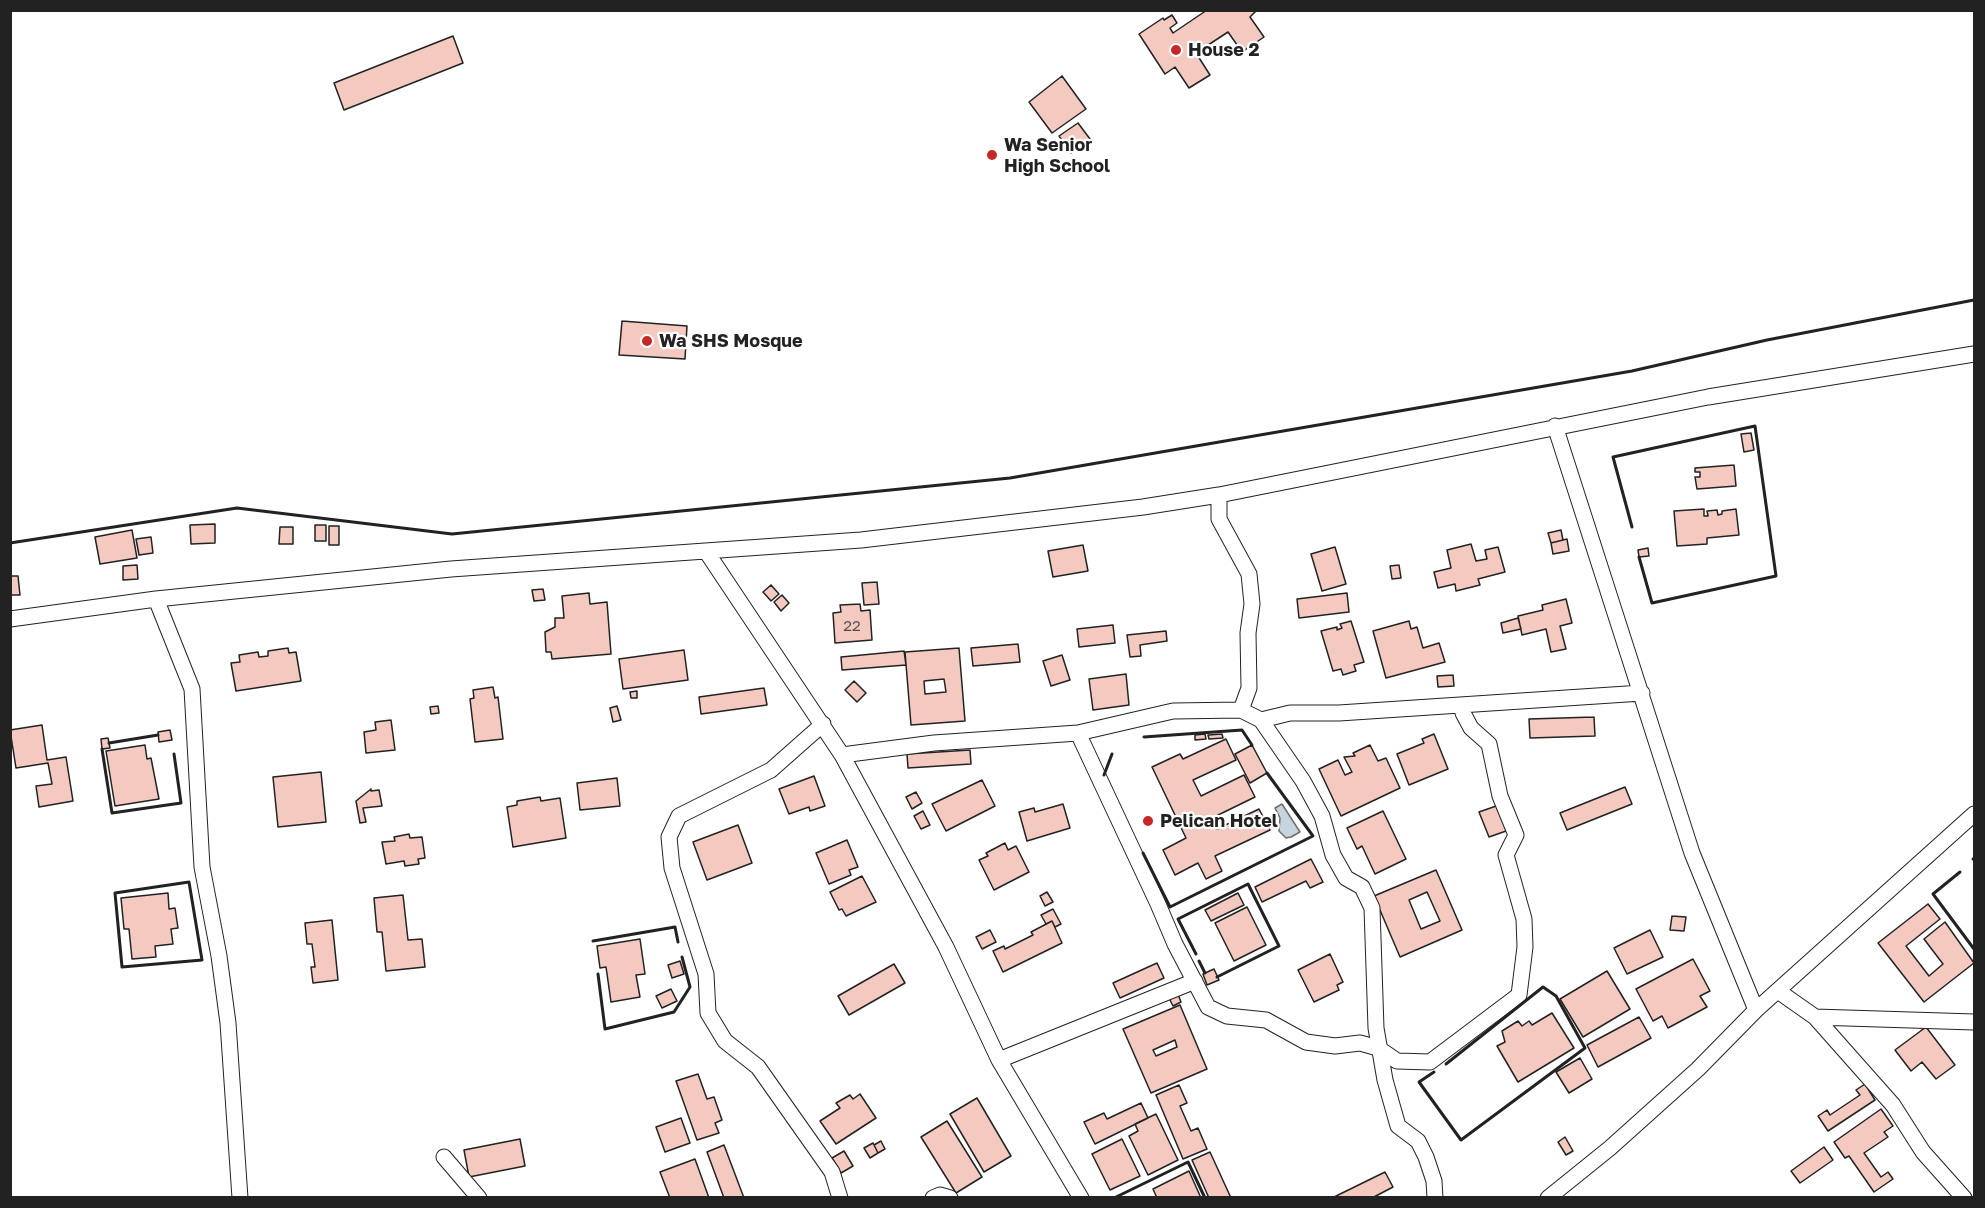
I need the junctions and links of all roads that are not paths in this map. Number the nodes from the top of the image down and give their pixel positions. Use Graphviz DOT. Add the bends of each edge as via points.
graph roads {
  1 [pos="1974,354"];
  2 [pos="1555,426"];
  3 [pos="1219,495"];
  4 [pos="706,551"];
  5 [pos="156,599"];
  6 [pos="10,619"];
  7 [pos="1642,693"];
  8 [pos="1462,705"];
  9 [pos="1241,710"];
  10 [pos="1261,720"];
  11 [pos="823,724"];
  12 [pos="1078,733"];
  13 [pos="842,755"];
  14 [pos="1974,814"];
  15 [pos="1195,981"];
  16 [pos="1778,991"];
  17 [pos="1756,1010"];
  18 [pos="1815,1017"];
  19 [pos="1974,1022"];
  20 [pos="1378,1048"];
  21 [pos="999,1060"];
  22 [pos="444,1157"];
  23 [pos="240,1197"];
  24 [pos="479,1197"];
  25 [pos="840,1197"];
  26 [pos="933,1197"];
  27 [pos="950,1197"];
  28 [pos="1081,1197"];
  29 [pos="1435,1197"];
  30 [pos="1548,1197"];
  31 [pos="1964,1197"];
  1 -- 2 [label="street"];
  2 -- 3 [label="street"];
  2 -- 7 [label="street"];
  3 -- 4 [label="street" via="861,540"];
  3 -- 9 [label="street" via="1219,519 1249,574 1249,688"];
  4 -- 5 [label="street" via="451,569"];
  4 -- 11 [label="street"];
  5 -- 6 [label="street"];
  5 -- 23 [label="street" via="192,689 202,867 228,1023"];
  7 -- 8 [label="street"];
  7 -- 17 [label="street" via="1692,853"];
  8 -- 10 [label="street" via="1290,713"];
  8 -- 20 [label="street" via="1471,728 1489,744 1500,796 1516,835 1506,855 1524,920 1526,947 1519,995 1430,1062 1396,1061"];
  9 -- 10 [label="street"];
  9 -- 12 [label="street" via="1173,711"];
  10 -- 20 [label="street" via="1322,816 1333,855 1346,879 1362,887 1372,908"];
  11 -- 13 [label="street"];
  11 -- 25 [label="street" via="771,770 679,816 669,837 672,868 706,974 708,1014 724,1041 758,1067 832,1172"];
  12 -- 13 [label="street" via="934,743"];
  12 -- 15 [label="street"];
  13 -- 21 [label="street" via="946,947"];
  14 -- 16 [label="street"];
  15 -- 20 [label="street" via="1208,1007 1227,1016 1266,1020 1306,1042 1335,1046 1360,1043"];
  15 -- 21 [label="street"];
  16 -- 17 [label="street"];
  16 -- 18 [label="street"];
  17 -- 30 [label="street" via="1698,1069"];
  18 -- 19 [label="street"];
  18 -- 31 [label="street" via="1893,1105 1923,1152"];
  20 -- 29 [label="street" via="1398,1126 1418,1141 1434,1182"];
  21 -- 28 [label="street"];
  22 -- 24 [label="street"];
  26 -- 27 [label="street"];
}
